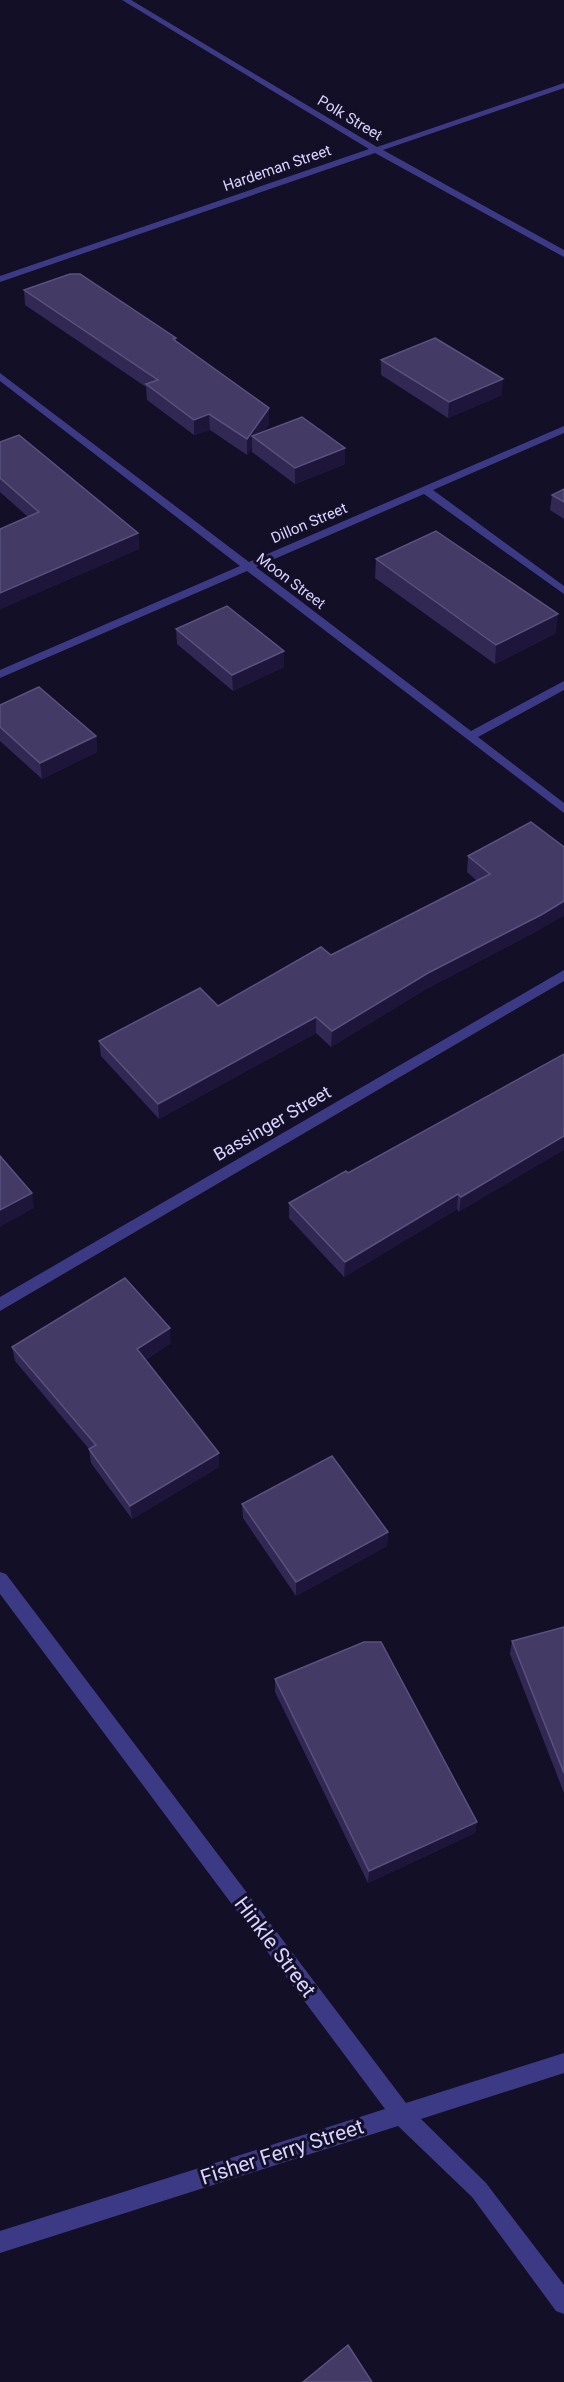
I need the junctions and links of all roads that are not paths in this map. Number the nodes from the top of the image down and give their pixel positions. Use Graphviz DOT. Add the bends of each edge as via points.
graph roads {
  1 [pos="126,0"];
  2 [pos="564,85"];
  3 [pos="375,149"];
  4 [pos="564,254"];
  5 [pos="0,279"];
  6 [pos="0,376"];
  7 [pos="564,429"];
  8 [pos="425,489"];
  9 [pos="247,566"];
  10 [pos="564,591"];
  11 [pos="0,674"];
  12 [pos="564,685"];
  13 [pos="471,736"];
  14 [pos="564,809"];
  15 [pos="564,975"];
  16 [pos="0,1305"];
  17 [pos="0,1580"];
  18 [pos="564,2063"];
  19 [pos="401,2114"];
  20 [pos="0,2242"];
  21 [pos="564,2302"];
  1 -- 3 [label="street, Polk Street"];
  2 -- 3 [label="street, Hardeman Street"];
  3 -- 4 [label="street, Polk Street"];
  3 -- 5 [label="street, Hardeman Street"];
  6 -- 9 [label="street, Moon Street"];
  7 -- 8 [label="street, Dillon Street"];
  8 -- 9 [label="street, Dillon Street"];
  8 -- 10 [label="street"];
  9 -- 11 [label="street, Dillon Street"];
  9 -- 13 [label="street, Moon Street"];
  12 -- 13 [label="street"];
  13 -- 14 [label="street, Moon Street"];
  15 -- 16 [label="street, Bassinger Street"];
  17 -- 19 [label="street, Hinkle Street"];
  18 -- 19 [label="street, Fisher Ferry Street"];
  19 -- 20 [label="street, Fisher Ferry Street"];
  19 -- 21 [label="street, Hinkle Street" via="479,2190"];
}
